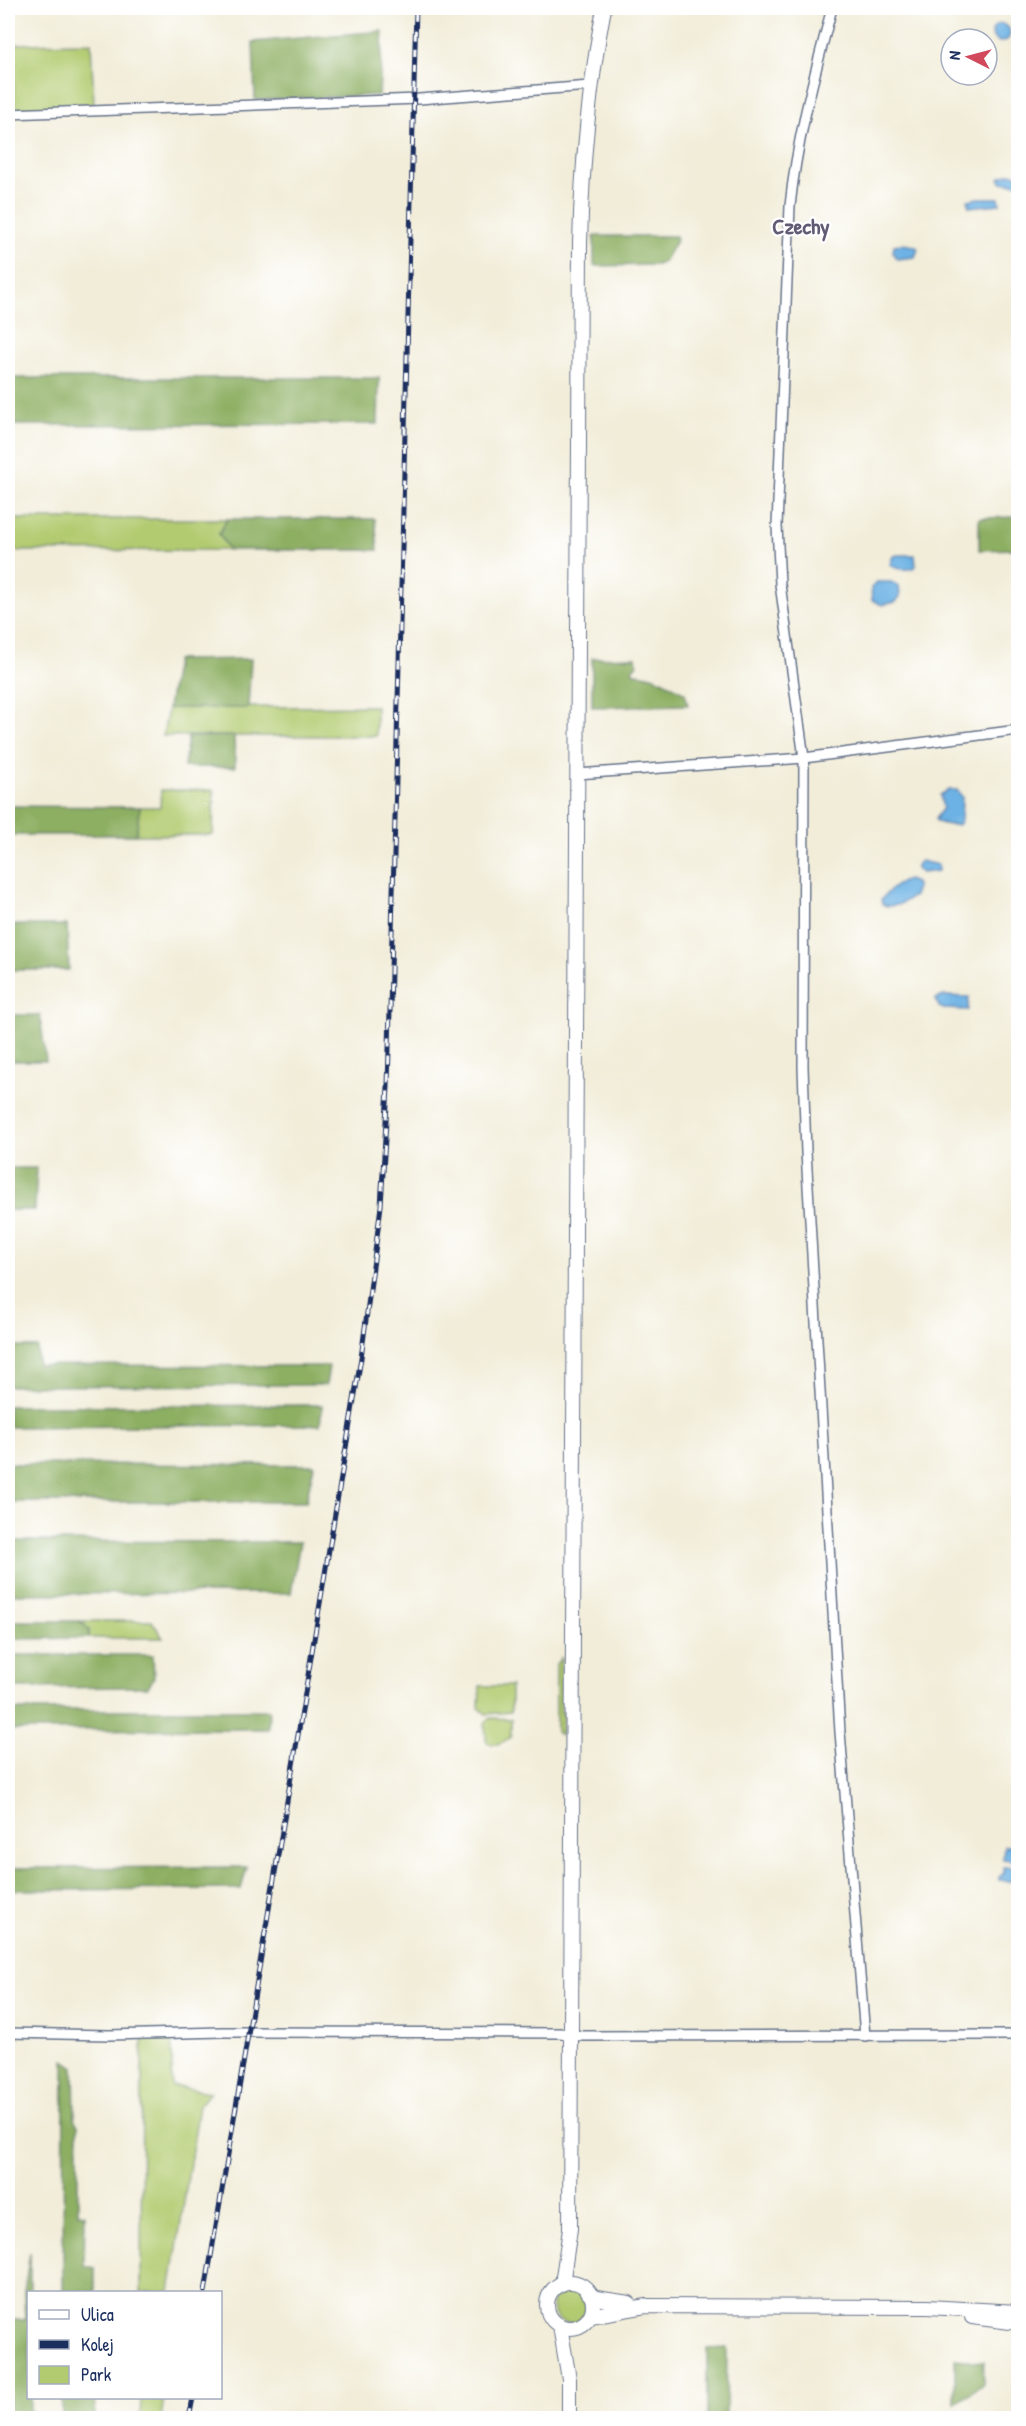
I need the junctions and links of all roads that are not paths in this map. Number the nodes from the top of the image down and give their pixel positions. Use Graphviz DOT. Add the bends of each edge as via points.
graph roads {
  1 [pos="604,8"];
  2 [pos="832,8"];
  3 [pos="590,86"];
  4 [pos="8,114"];
  5 [pos="1018,730"];
  6 [pos="804,758"];
  7 [pos="578,774"];
  8 [pos="8,2033"];
  9 [pos="571,2035"];
  10 [pos="865,2036"];
  11 [pos="1018,2036"];
  12 [pos="570,2229"];
  13 [pos="562,2284"];
  14 [pos="578,2284"];
  15 [pos="590,2294"];
  16 [pos="646,2306"];
  17 [pos="904,2308"];
  18 [pos="1018,2312"];
  19 [pos="585,2321"];
  20 [pos="1018,2324"];
  21 [pos="560,2326"];
  22 [pos="569,2379"];
  23 [pos="569,2418"];
  1 -- 3 [label="main road"];
  2 -- 6 [label="street" via="794,171 780,441 780,584"];
  3 -- 4 [label="street" via="419,99"];
  3 -- 7 [label="main road" via="580,243"];
  5 -- 6 [label="street"];
  6 -- 7 [label="street"];
  6 -- 10 [label="street" via="806,1152 840,1732"];
  7 -- 9 [label="main road"];
  8 -- 9 [label="street"];
  9 -- 10 [label="street"];
  9 -- 12 [label="main road"];
  10 -- 11 [label="street"];
  12 -- 13 [label="main road"];
  12 -- 14 [label="main road"];
  13 -- 14 [label="main road"];
  13 -- 21 [label="main road" via="547,2300 549,2315"];
  14 -- 15 [label="main road"];
  15 -- 16 [label="main road"];
  15 -- 19 [label="main road" via="592,2301"];
  16 -- 17 [label="main road"];
  16 -- 19 [label="main road"];
  17 -- 18 [label="main road"];
  17 -- 20 [label="main road"];
  19 -- 21 [label="main road" via="573,2328"];
  19 -- 22 [label="main road" via="576,2332"];
  21 -- 22 [label="main road"];
  22 -- 23 [label="main road"];
}
